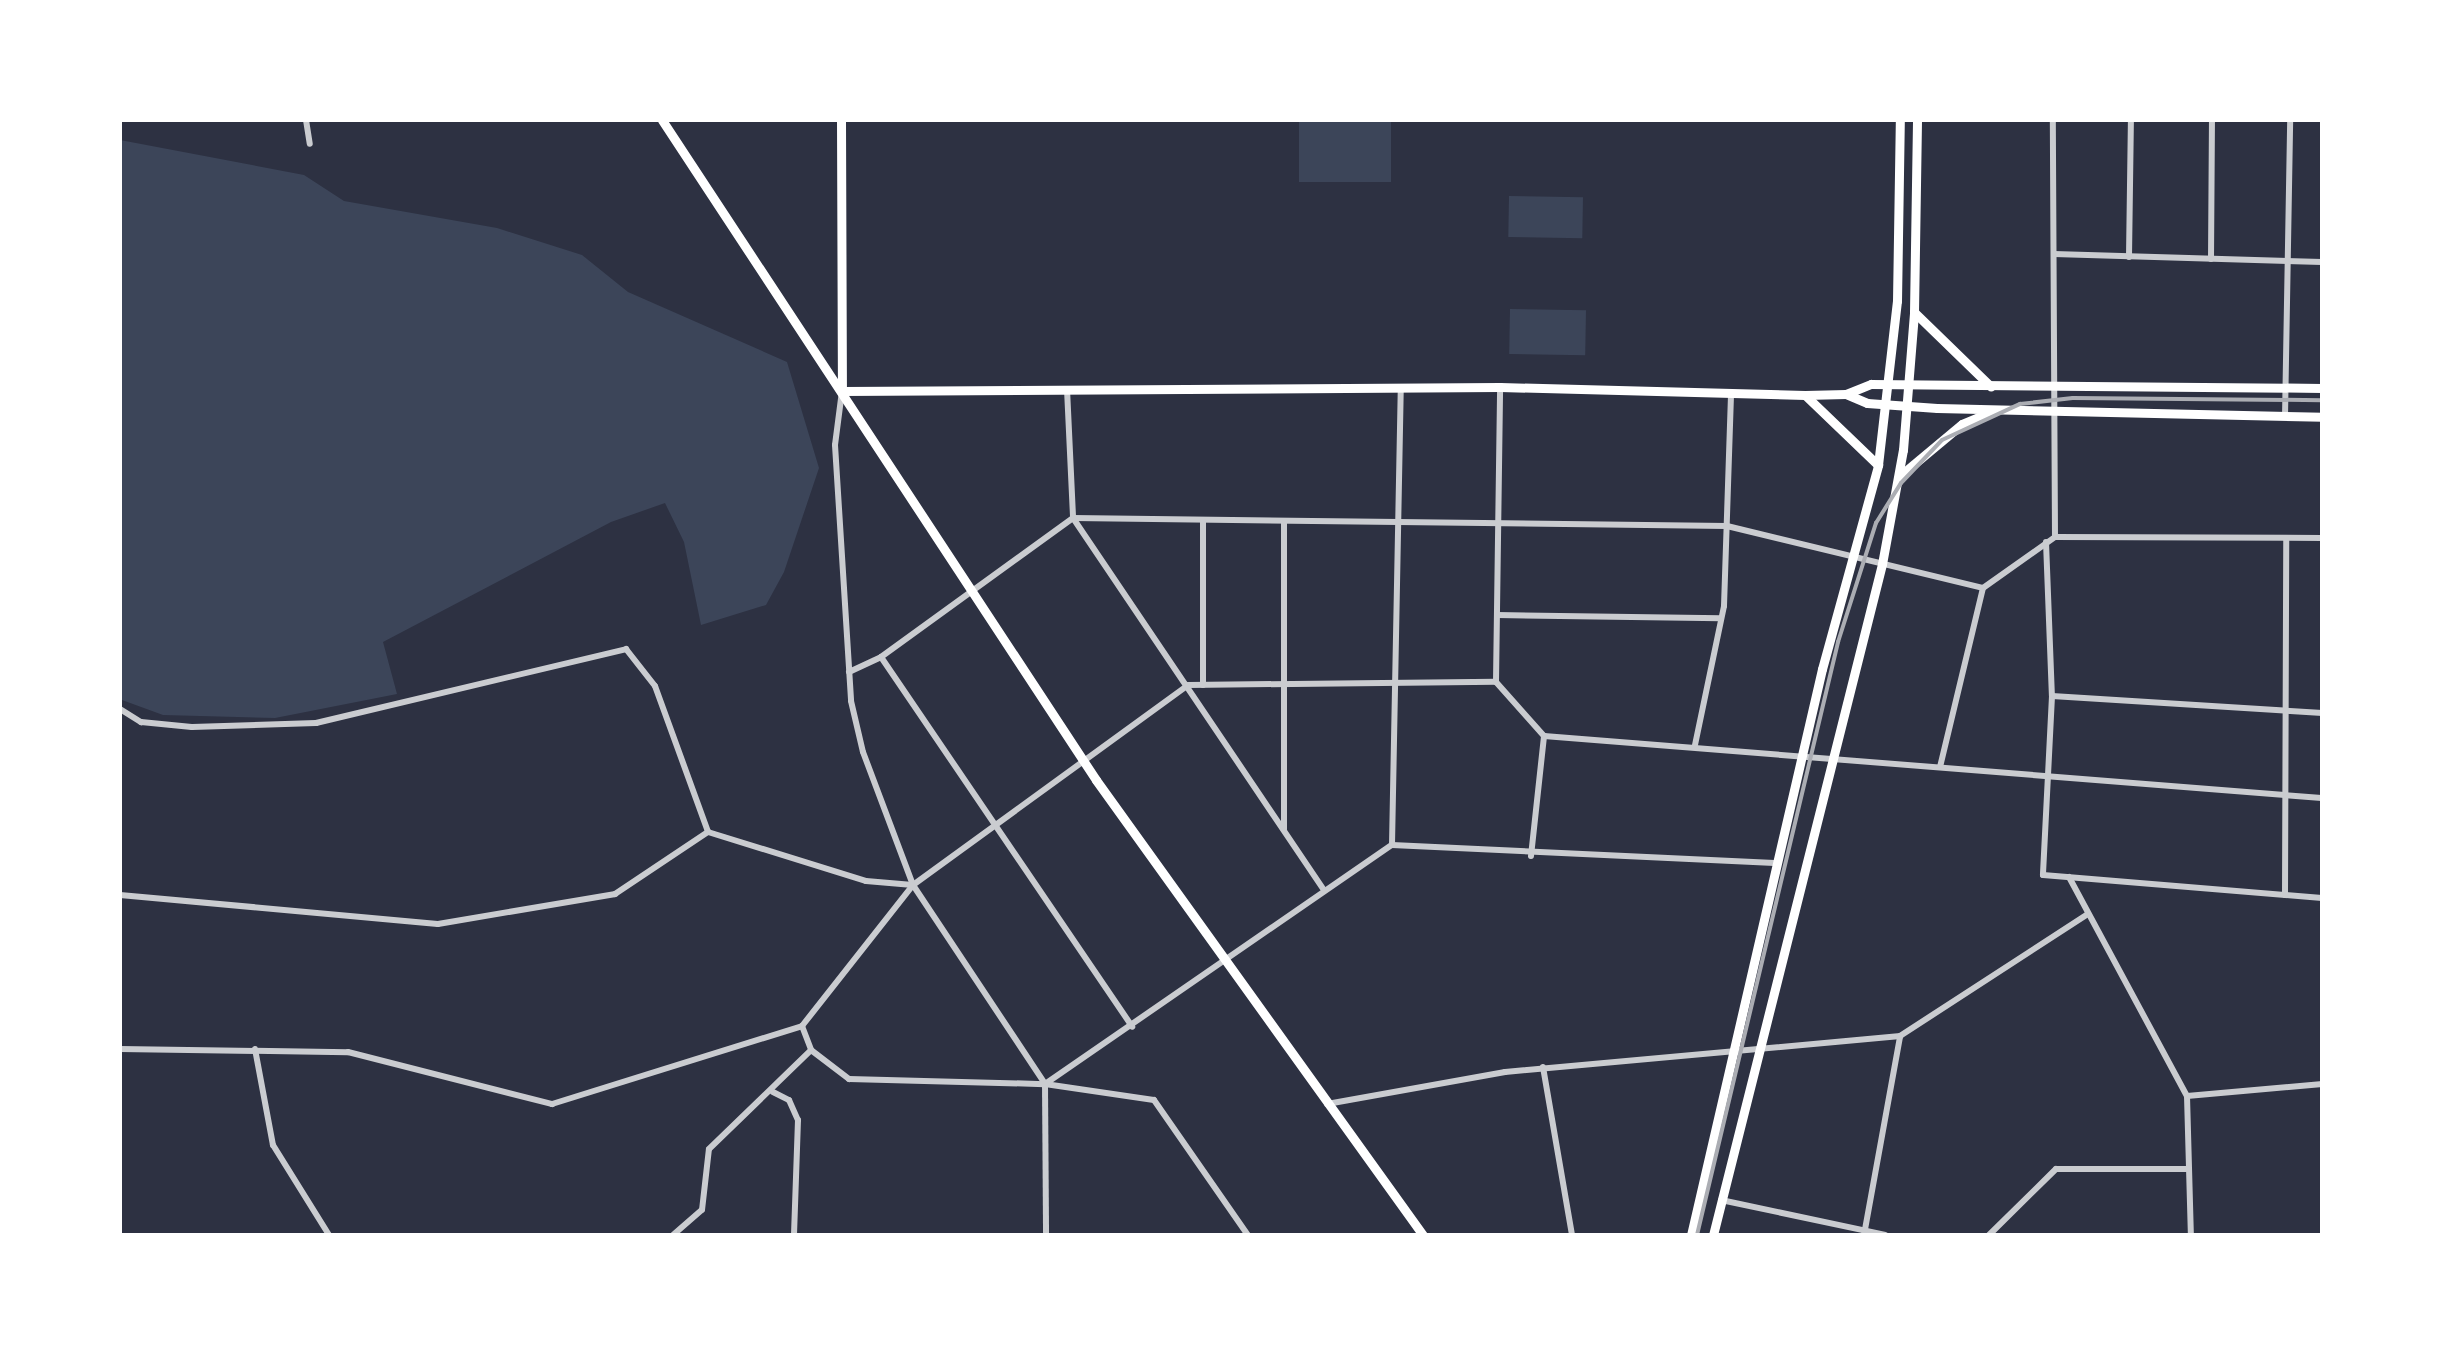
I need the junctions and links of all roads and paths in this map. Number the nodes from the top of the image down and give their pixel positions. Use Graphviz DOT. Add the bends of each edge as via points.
graph roads {
  1 [pos="306,120"];
  2 [pos="662,120"];
  3 [pos="841,120"];
  4 [pos="1900,120"];
  5 [pos="1917,120"];
  6 [pos="2054,120"];
  7 [pos="2131,120"];
  8 [pos="2212,120"];
  9 [pos="2290,120"];
  10 [pos="310,144"];
  11 [pos="2054,254"];
  12 [pos="2129,256"];
  13 [pos="2211,259"];
  14 [pos="2290,262"];
  15 [pos="2322,262"];
  16 [pos="1914,312"];
  17 [pos="1890,384"];
  18 [pos="1911,386"];
  19 [pos="1400,387"];
  20 [pos="1500,387"];
  21 [pos="1991,387"];
  22 [pos="2286,387"];
  23 [pos="2054,388"];
  24 [pos="2322,388"];
  25 [pos="1067,390"];
  26 [pos="842,391"];
  27 [pos="1731,394"];
  28 [pos="1846,394"];
  29 [pos="1805,395"];
  30 [pos="1888,405"];
  31 [pos="1908,406"];
  32 [pos="1996,410"];
  33 [pos="2054,413"];
  34 [pos="2285,417"];
  35 [pos="2322,417"];
  36 [pos="1878,465"];
  37 [pos="1898,480"];
  38 [pos="1072,518"];
  39 [pos="1398,520"];
  40 [pos="1498,520"];
  41 [pos="1203,522"];
  42 [pos="1284,522"];
  43 [pos="1727,526"];
  44 [pos="2055,537"];
  45 [pos="2286,538"];
  46 [pos="2322,538"];
  47 [pos="2046,541"];
  48 [pos="1854,558"];
  49 [pos="1882,564"];
  50 [pos="1982,588"];
  51 [pos="972,591"];
  52 [pos="1497,615"];
  53 [pos="1721,618"];
  54 [pos="881,658"];
  55 [pos="849,672"];
  56 [pos="1496,682"];
  57 [pos="1284,684"];
  58 [pos="1395,684"];
  59 [pos="1188,685"];
  60 [pos="1203,685"];
  61 [pos="2052,696"];
  62 [pos="120,709"];
  63 [pos="2290,710"];
  64 [pos="2322,713"];
  65 [pos="1544,736"];
  66 [pos="1695,745"];
  67 [pos="1802,753"];
  68 [pos="1829,755"];
  69 [pos="1086,764"];
  70 [pos="1940,767"];
  71 [pos="2047,776"];
  72 [pos="2288,793"];
  73 [pos="2322,798"];
  74 [pos="994,828"];
  75 [pos="1284,830"];
  76 [pos="708,832"];
  77 [pos="1392,845"];
  78 [pos="1532,856"];
  79 [pos="1774,863"];
  80 [pos="2069,878"];
  81 [pos="913,885"];
  82 [pos="1323,888"];
  83 [pos="120,895"];
  84 [pos="2285,895"];
  85 [pos="2322,898"];
  86 [pos="2088,914"];
  87 [pos="1223,958"];
  88 [pos="802,1026"];
  89 [pos="1132,1027"];
  90 [pos="1900,1036"];
  91 [pos="255,1048"];
  92 [pos="120,1049"];
  93 [pos="1755,1049"];
  94 [pos="812,1050"];
  95 [pos="1734,1050"];
  96 [pos="1543,1068"];
  97 [pos="1045,1084"];
  98 [pos="2322,1084"];
  99 [pos="773,1092"];
  100 [pos="2187,1096"];
  101 [pos="1326,1104"];
  102 [pos="2186,1169"];
  103 [pos="1721,1200"];
  104 [pos="1865,1233"];
  105 [pos="328,1235"];
  106 [pos="673,1235"];
  107 [pos="794,1235"];
  108 [pos="1046,1235"];
  109 [pos="1248,1235"];
  110 [pos="1423,1235"];
  111 [pos="1572,1235"];
  112 [pos="1691,1235"];
  113 [pos="1712,1235"];
  114 [pos="1885,1235"];
  115 [pos="1989,1235"];
  116 [pos="2191,1235"];
  1 -- 10 [label="street"];
  2 -- 26 [label="main road"];
  3 -- 26 [label="main road"];
  4 -- 17 [label="main road"];
  5 -- 16 [label="main road"];
  6 -- 11 [label="street"];
  7 -- 12 [label="street"];
  8 -- 13 [label="street"];
  9 -- 14 [label="street"];
  11 -- 12 [label="street"];
  11 -- 23 [label="street"];
  12 -- 13 [label="street"];
  13 -- 14 [label="street"];
  14 -- 15 [label="street"];
  14 -- 22 [label="street"];
  16 -- 18 [label="main road"];
  16 -- 21 [label="main road"];
  17 -- 18 [label="main road"];
  17 -- 28 [label="main road"];
  17 -- 30 [label="main road"];
  18 -- 21 [label="main road"];
  18 -- 31 [label="main road"];
  19 -- 20 [label="main road"];
  19 -- 25 [label="main road"];
  19 -- 39 [label="street"];
  20 -- 27 [label="main road"];
  20 -- 40 [label="street"];
  21 -- 23 [label="main road"];
  22 -- 23 [label="main road"];
  22 -- 24 [label="main road"];
  22 -- 34 [label="street"];
  23 -- 33 [label="street"];
  25 -- 26 [label="main road"];
  25 -- 38 [label="street"];
  26 -- 51 [label="main road"];
  26 -- 55 [label="street" via="835,446"];
  27 -- 29 [label="main road"];
  27 -- 43 [label="street"];
  28 -- 29 [label="main road"];
  28 -- 30 [label="main road"];
  29 -- 36 [label="main road"];
  30 -- 31 [label="main road"];
  30 -- 36 [label="main road"];
  31 -- 32 [label="main road"];
  31 -- 37 [label="main road"];
  32 -- 33 [label="main road"];
  32 -- 37 [label="main road" via="1962,424"];
  33 -- 34 [label="main road"];
  33 -- 44 [label="street"];
  34 -- 35 [label="main road"];
  36 -- 48 [label="main road"];
  37 -- 49 [label="main road"];
  38 -- 41 [label="street"];
  38 -- 51 [label="street"];
  38 -- 59 [label="street"];
  39 -- 40 [label="street"];
  39 -- 42 [label="street"];
  39 -- 58 [label="street"];
  40 -- 43 [label="street"];
  40 -- 52 [label="street"];
  41 -- 42 [label="street"];
  41 -- 60 [label="street"];
  42 -- 57 [label="street"];
  43 -- 48 [label="street"];
  43 -- 53 [label="street"];
  44 -- 45 [label="street"];
  44 -- 47 [label="street"];
  45 -- 46 [label="street"];
  45 -- 63 [label="street"];
  47 -- 50 [label="street"];
  47 -- 61 [label="street"];
  48 -- 49 [label="street"];
  48 -- 67 [label="main road"];
  49 -- 50 [label="street"];
  49 -- 68 [label="main road"];
  50 -- 70 [label="street"];
  51 -- 54 [label="street"];
  51 -- 69 [label="main road"];
  52 -- 53 [label="street"];
  52 -- 56 [label="street"];
  53 -- 66 [label="street"];
  54 -- 55 [label="street"];
  54 -- 74 [label="street"];
  55 -- 81 [label="street" via="862,752"];
  56 -- 58 [label="street"];
  56 -- 65 [label="street"];
  57 -- 58 [label="street"];
  57 -- 60 [label="street"];
  57 -- 75 [label="street"];
  58 -- 77 [label="street"];
  59 -- 60 [label="street"];
  59 -- 69 [label="street"];
  59 -- 75 [label="street"];
  61 -- 63 [label="street"];
  61 -- 71 [label="street"];
  62 -- 76 [label="street" via="141,722 192,727 316,723 626,649 656,686"];
  63 -- 64 [label="street"];
  63 -- 72 [label="street"];
  65 -- 66 [label="street"];
  65 -- 78 [label="street"];
  66 -- 67 [label="street"];
  67 -- 68 [label="street"];
  67 -- 79 [label="main road"];
  68 -- 70 [label="street"];
  68 -- 93 [label="main road"];
  69 -- 74 [label="street"];
  69 -- 87 [label="main road"];
  70 -- 71 [label="street"];
  71 -- 72 [label="street"];
  71 -- 80 [label="street" via="2042,875"];
  72 -- 73 [label="street"];
  72 -- 84 [label="street"];
  74 -- 81 [label="street"];
  74 -- 89 [label="street"];
  75 -- 82 [label="street"];
  76 -- 81 [label="street" via="866,881"];
  76 -- 83 [label="street" via="615,894 438,924"];
  77 -- 78 [label="street"];
  77 -- 82 [label="street"];
  78 -- 79 [label="street"];
  79 -- 95 [label="main road"];
  80 -- 84 [label="street"];
  80 -- 86 [label="street"];
  81 -- 88 [label="street"];
  81 -- 97 [label="street"];
  82 -- 87 [label="street"];
  84 -- 85 [label="street"];
  86 -- 90 [label="street"];
  86 -- 100 [label="street"];
  87 -- 89 [label="street"];
  87 -- 101 [label="main road"];
  88 -- 91 [label="street" via="552,1104 348,1052"];
  88 -- 94 [label="street"];
  89 -- 97 [label="street"];
  90 -- 93 [label="street"];
  90 -- 104 [label="street"];
  91 -- 92 [label="street"];
  91 -- 105 [label="street" via="272,1145"];
  93 -- 95 [label="street"];
  93 -- 103 [label="main road"];
  94 -- 97 [label="street" via="848,1080"];
  94 -- 99 [label="street"];
  95 -- 96 [label="street"];
  95 -- 112 [label="main road"];
  96 -- 101 [label="street"];
  96 -- 111 [label="street"];
  97 -- 108 [label="street"];
  97 -- 109 [label="street" via="1154,1100"];
  98 -- 100 [label="street"];
  99 -- 106 [label="street" via="734,1119 709,1149 702,1210"];
  99 -- 107 [label="street" via="789,1100 798,1120"];
  100 -- 102 [label="street"];
  101 -- 110 [label="main road"];
  102 -- 115 [label="street" via="2056,1169"];
  102 -- 116 [label="street"];
  103 -- 104 [label="street"];
  103 -- 113 [label="main road"];
  104 -- 114 [label="street"];
}
